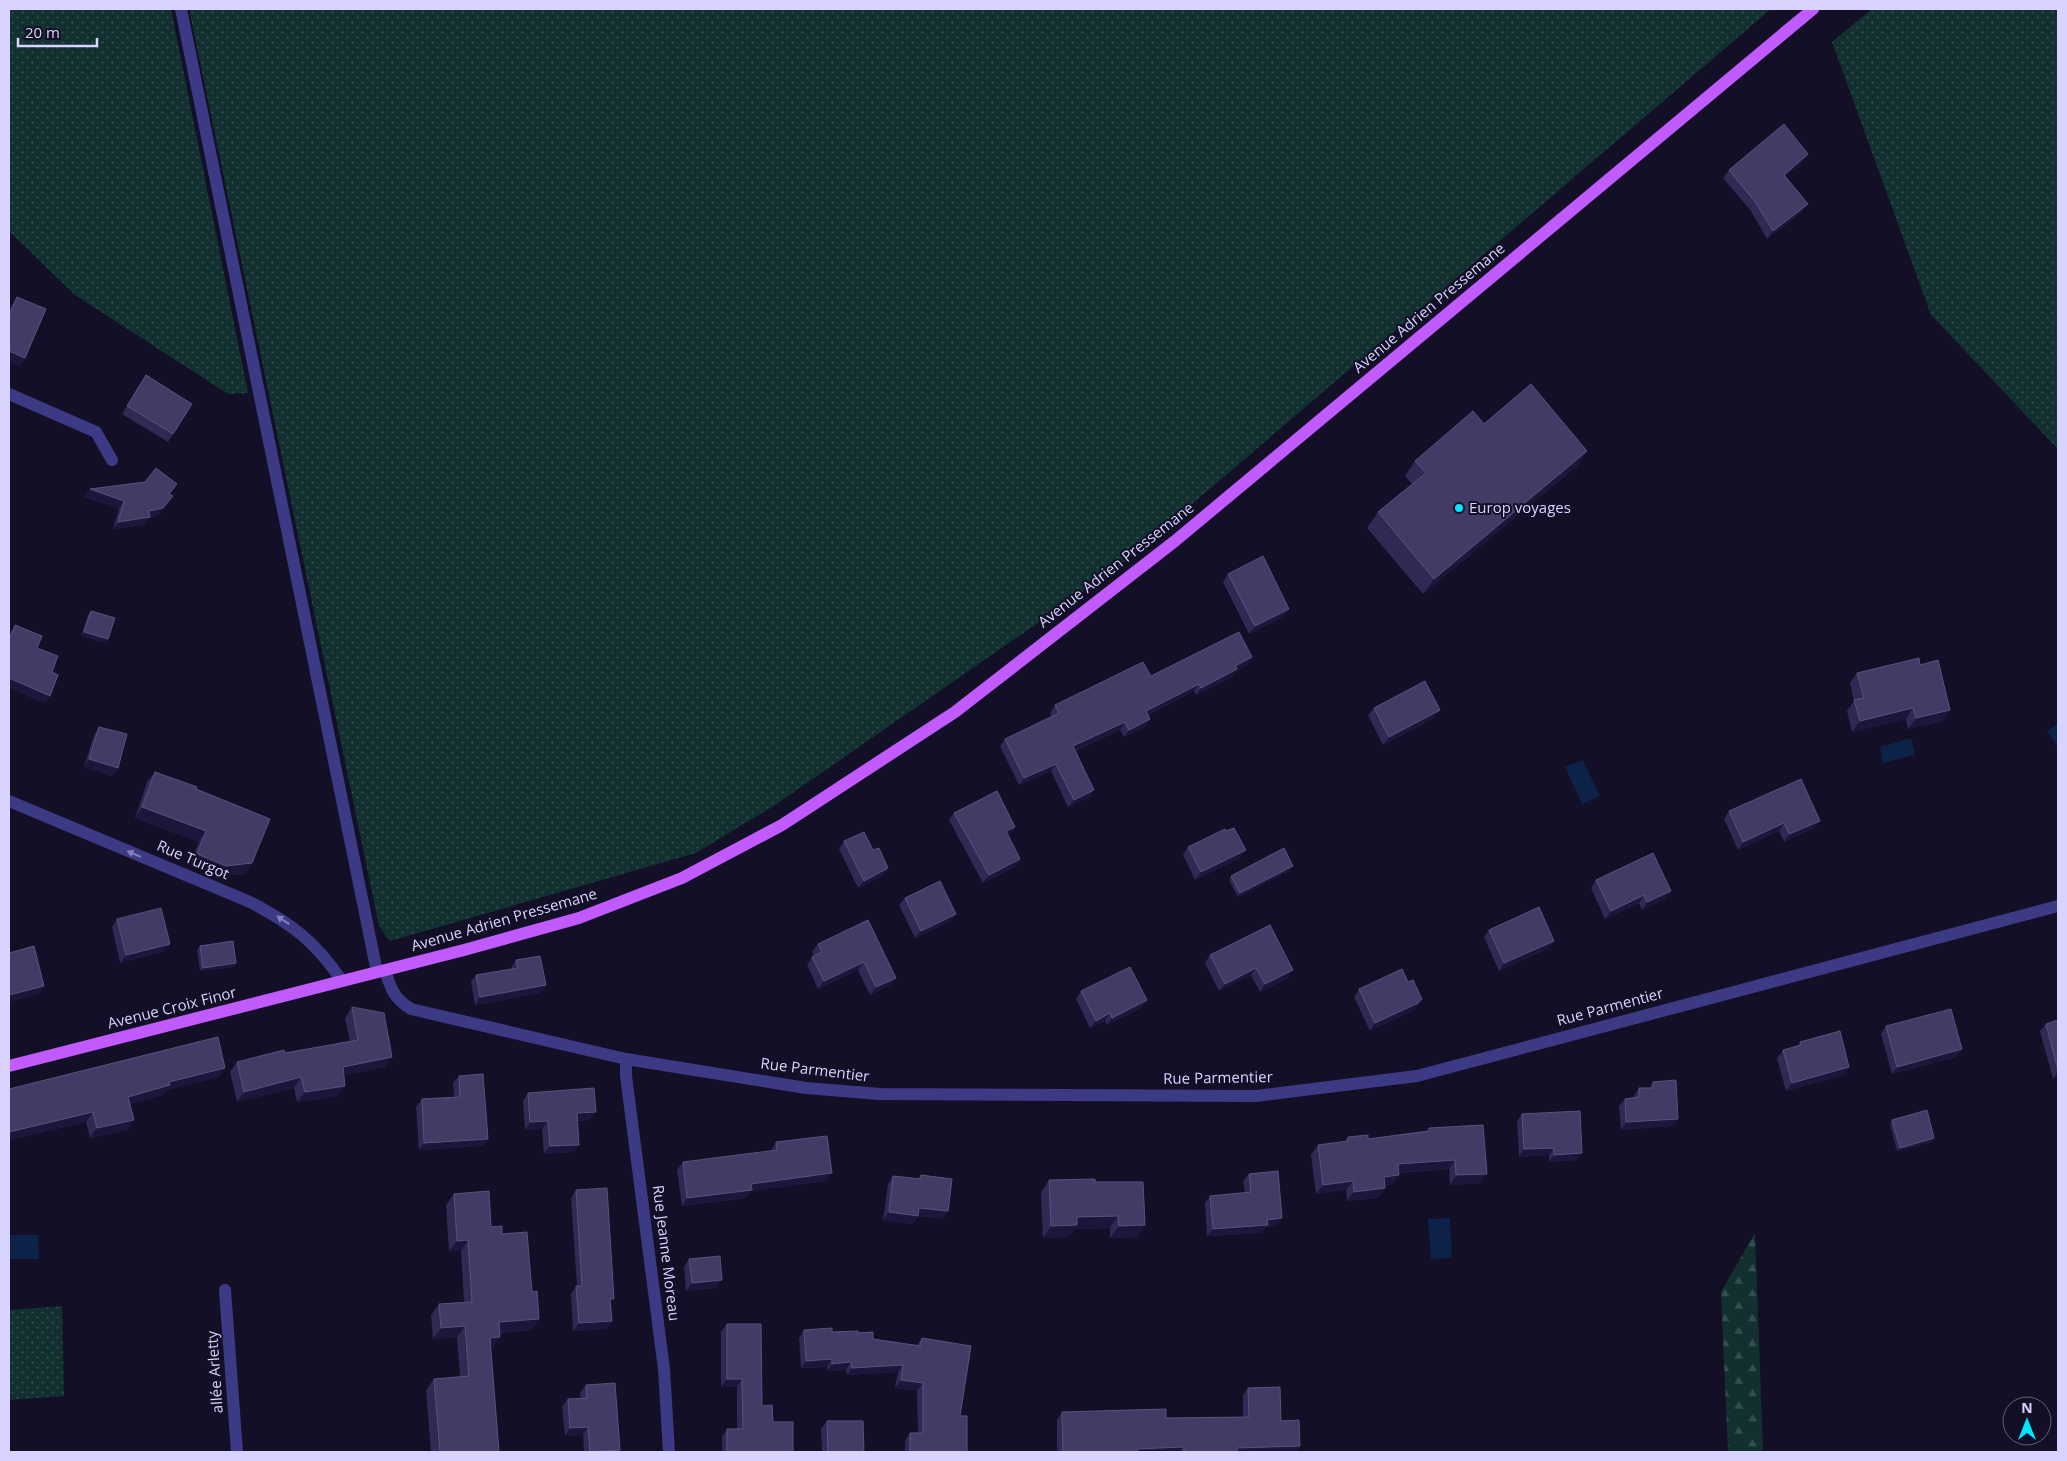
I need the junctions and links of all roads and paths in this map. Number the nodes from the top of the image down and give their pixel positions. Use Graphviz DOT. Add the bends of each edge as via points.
graph roads {
  1 [pos="181,9"];
  2 [pos="1814,9"];
  3 [pos="9,394"];
  4 [pos="112,460"];
  5 [pos="9,801"];
  6 [pos="2058,906"];
  7 [pos="381,971"];
  8 [pos="342,982"];
  9 [pos="626,1059"];
  10 [pos="9,1066"];
  11 [pos="225,1290"];
  12 [pos="237,1452"];
  13 [pos="669,1452"];
  1 -- 7 [label="street, Rue Parmentier"];
  2 -- 7 [label="main road, Avenue Adrien Pressemane" via="1174,542 955,712 782,825 682,878 580,918"];
  3 -- 4 [label="street" via="96,432"];
  8 -- 5 [label="street, Rue Turgot, one-way" via="320,951 279,917"];
  6 -- 9 [label="street, Rue Parmentier" via="1417,1076 1256,1096 880,1094 806,1088"];
  7 -- 8 [label="main road, Avenue Adrien Pressemane"];
  7 -- 9 [label="street, Rue Parmentier" via="400,1002 411,1009"];
  8 -- 10 [label="main road, Avenue Croix Finor"];
  9 -- 13 [label="street, Rue Jeanne Moreau" via="664,1369"];
  11 -- 12 [label="street, allée Arletty"];
}
